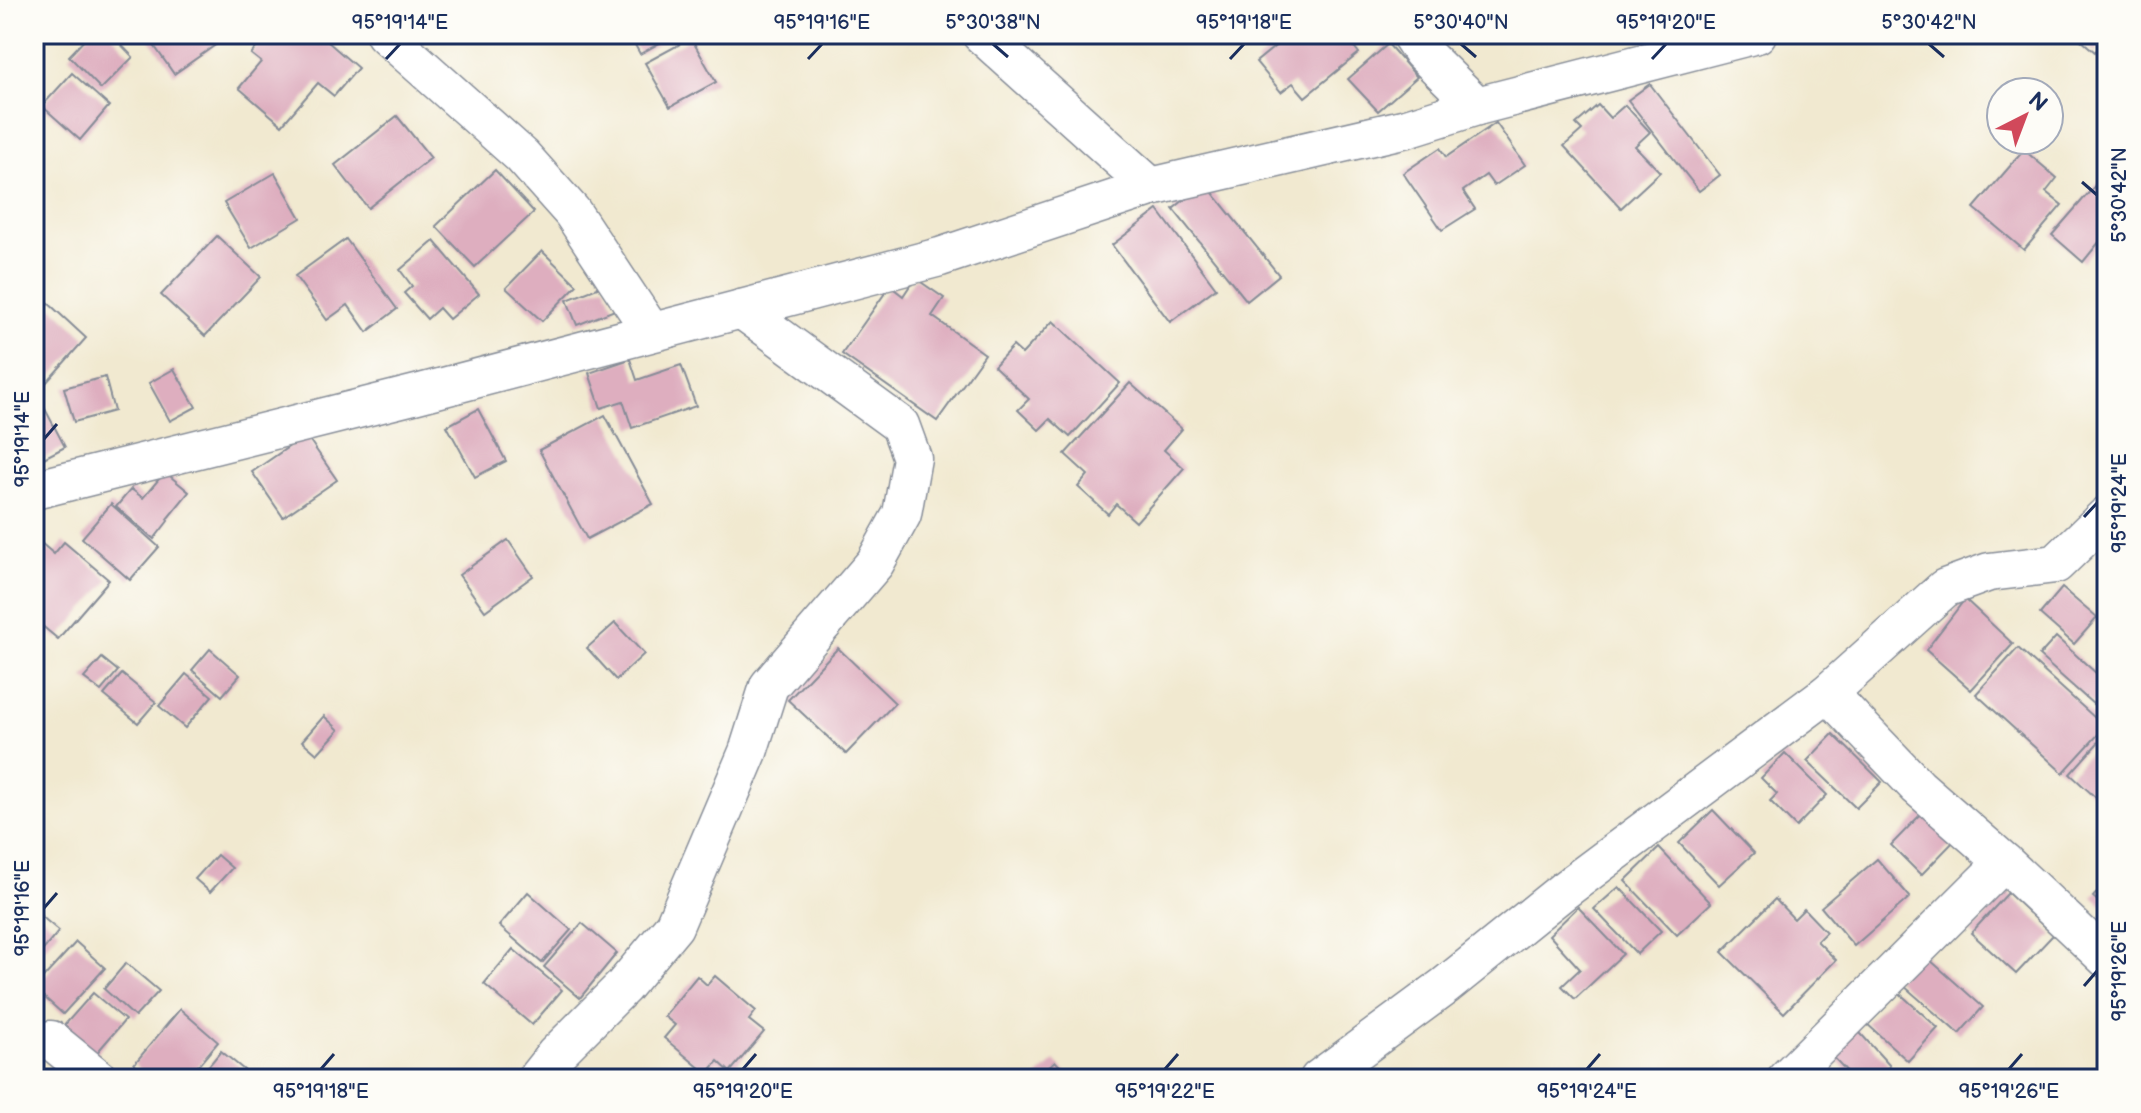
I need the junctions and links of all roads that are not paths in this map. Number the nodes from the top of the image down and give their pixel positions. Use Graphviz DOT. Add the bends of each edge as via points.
graph roads {
  1 [pos="385,34"];
  2 [pos="981,34"];
  3 [pos="1410,34"];
  4 [pos="1757,34"];
  5 [pos="1477,106"];
  6 [pos="1151,187"];
  7 [pos="741,309"];
  8 [pos="651,331"];
  9 [pos="34,490"];
  10 [pos="2107,515"];
  11 [pos="1828,693"];
  12 [pos="2004,862"];
  13 [pos="2107,959"];
  14 [pos="51,1040"];
  15 [pos="555,1073"];
  16 [pos="99,1079"];
  17 [pos="1319,1079"];
  18 [pos="1786,1079"];
  1 -- 8 [label="street" via="522,156 572,212"];
  2 -- 6 [label="street"];
  3 -- 5 [label="street"];
  4 -- 5 [label="street"];
  5 -- 6 [label="street" via="1407,128"];
  6 -- 7 [label="street" via="940,257"];
  7 -- 8 [label="street"];
  7 -- 15 [label="street" via="900,425 912,458 902,514 875,563 769,686 748,752 674,926"];
  8 -- 9 [label="street"];
  10 -- 11 [label="street" via="2056,564 1989,572 1945,588"];
  11 -- 12 [label="street" via="1918,787"];
  11 -- 17 [label="street"];
  12 -- 13 [label="street"];
  12 -- 18 [label="street"];
  14 -- 16 [label="street"];
}
